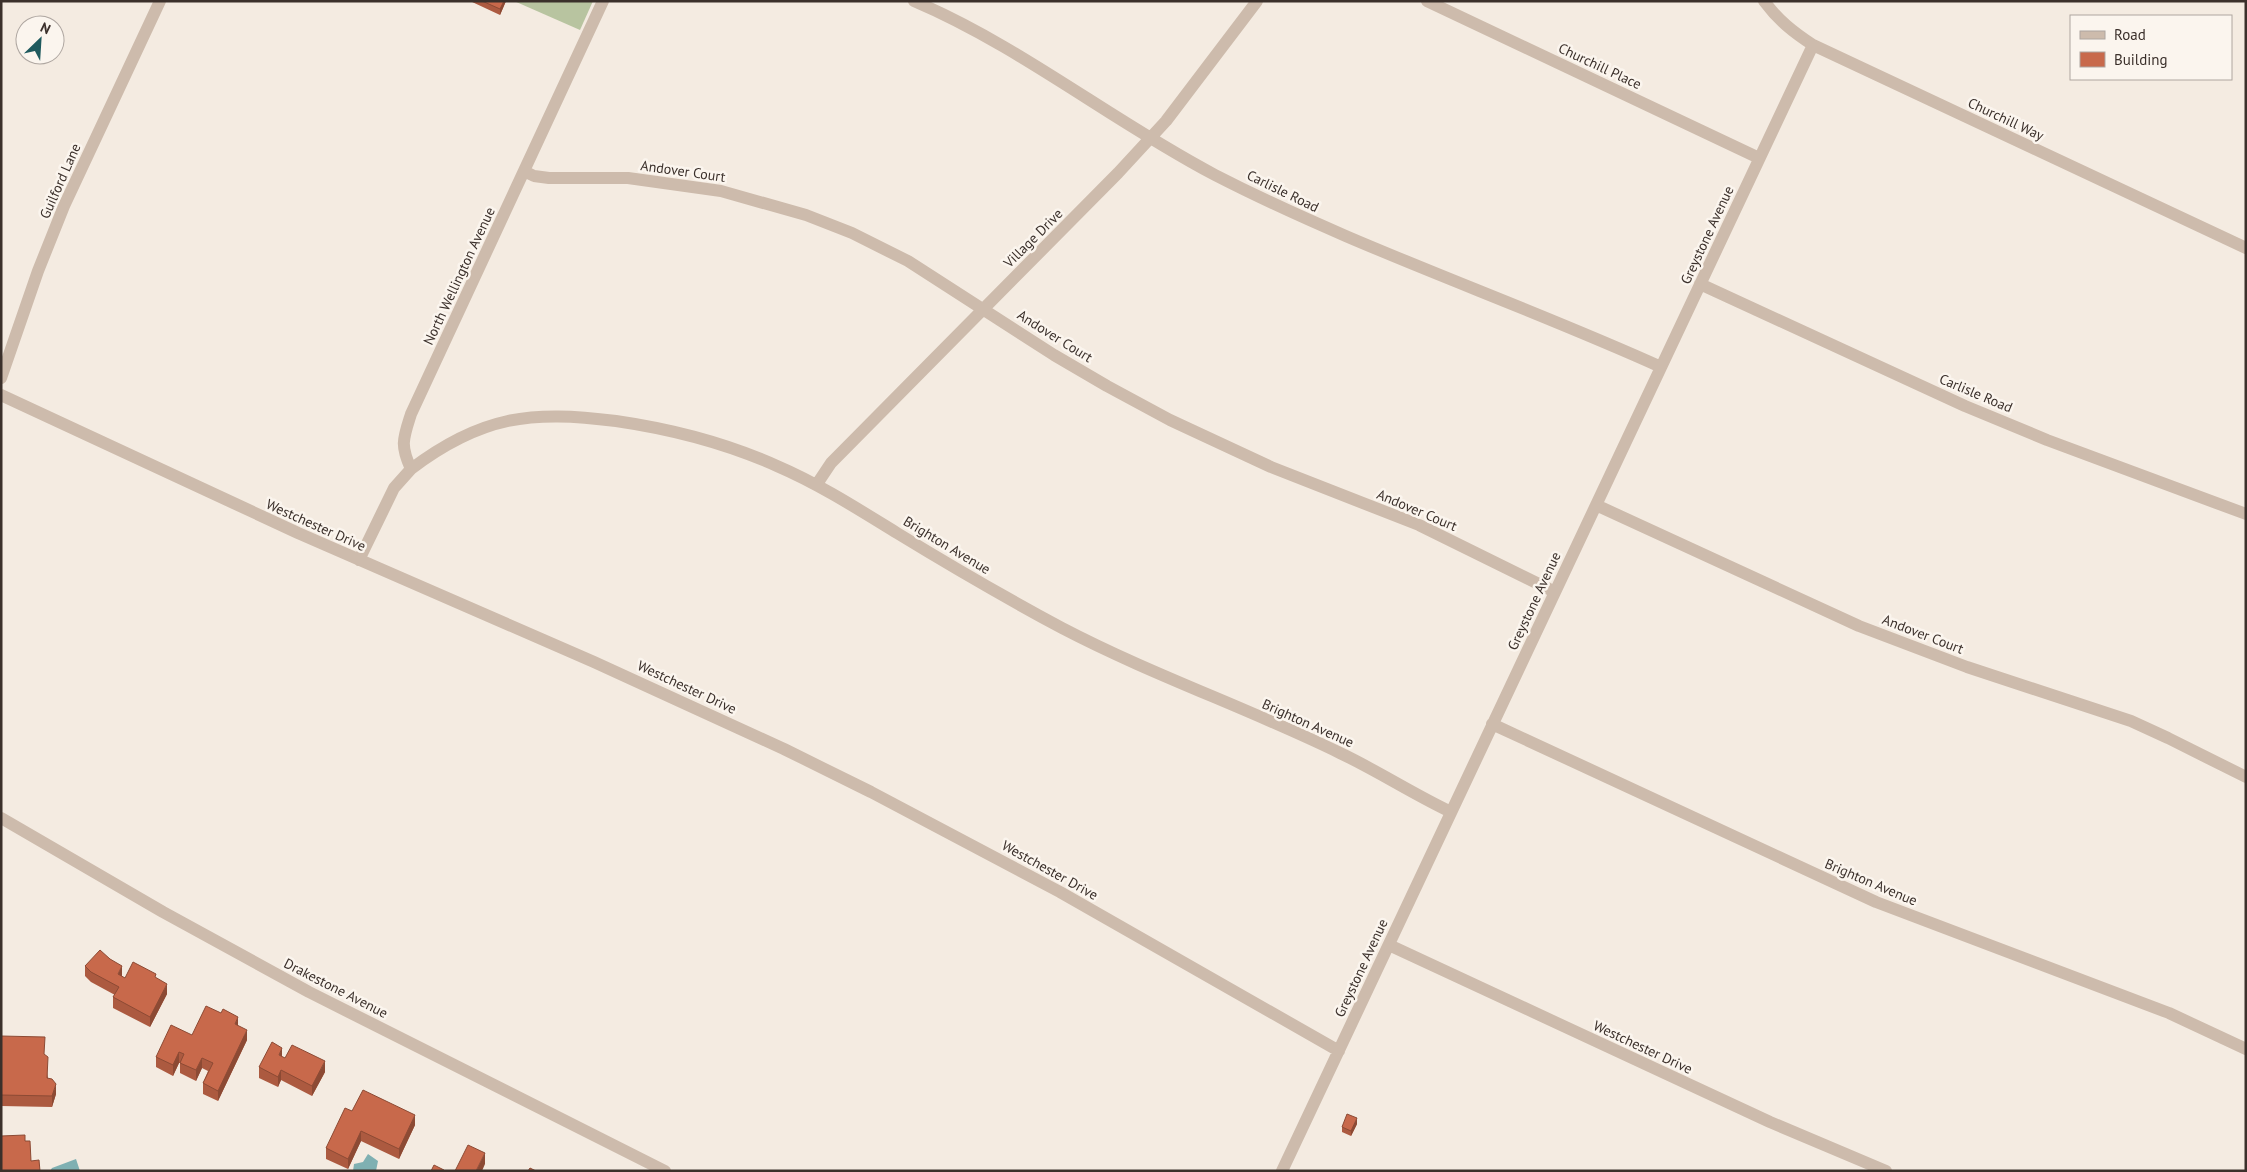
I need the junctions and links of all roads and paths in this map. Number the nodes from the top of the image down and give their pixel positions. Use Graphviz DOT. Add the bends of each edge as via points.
graph roads {
  1 [pos="160,1"];
  2 [pos="603,1"];
  3 [pos="914,1"];
  4 [pos="1257,1"];
  5 [pos="1427,1"];
  6 [pos="1764,1"];
  7 [pos="1813,45"];
  8 [pos="1150,139"];
  9 [pos="1760,158"];
  10 [pos="524,171"];
  11 [pos="2246,248"];
  12 [pos="1700,284"];
  13 [pos="984,309"];
  14 [pos="1661,367"];
  15 [pos="1,378"];
  16 [pos="1,395"];
  17 [pos="411,469"];
  18 [pos="816,484"];
  19 [pos="1596,505"];
  20 [pos="2246,514"];
  21 [pos="359,560"];
  22 [pos="1555,592"];
  23 [pos="1492,724"];
  24 [pos="2246,777"];
  25 [pos="1451,812"];
  26 [pos="1,818"];
  27 [pos="1389,945"];
  28 [pos="2246,1048"];
  29 [pos="1339,1051"];
  30 [pos="1284,1170"];
  31 [pos="665,1171"];
  32 [pos="1886,1171"];
  1 -- 15 [label="street, Guilford Lane" via="64,206"];
  2 -- 10 [label="street, North Wellington Avenue"];
  3 -- 8 [label="street, Carlisle Road" via="1007,49"];
  4 -- 8 [label="street, Village Drive" via="1195,86"];
  5 -- 9 [label="street, Churchill Place"];
  6 -- 7 [label="street, Churchill Way" via="1792,32"];
  7 -- 9 [label="street, Greystone Avenue"];
  7 -- 11 [label="street, Churchill Way"];
  8 -- 13 [label="street, Village Drive"];
  8 -- 14 [label="street, Carlisle Road" via="1274,205 1350,239"];
  9 -- 12 [label="street, Greystone Avenue"];
  10 -- 13 [label="street, Andover Court" via="549,178 628,178 677,184 764,202 852,233 908,260"];
  10 -- 17 [label="street, North Wellington Avenue" via="404,434 403,451"];
  12 -- 14 [label="street, Greystone Avenue"];
  12 -- 20 [label="street, Carlisle Road" via="1965,406"];
  13 -- 18 [label="street, Village Drive" via="831,463"];
  13 -- 22 [label="street, Andover Court" via="1107,386 1200,435 1271,467 1419,525"];
  14 -- 19 [label="street, Greystone Avenue"];
  16 -- 21 [label="street, Westchester Drive"];
  17 -- 18 [label="street, Brighton Avenue" via="436,450 472,430 516,418 560,416 636,424 711,441"];
  17 -- 21 [label="street" via="394,488 380,512"];
  18 -- 25 [label="street, Brighton Avenue" via="994,591 1063,628 1203,694 1340,753"];
  19 -- 22 [label="street, Greystone Avenue"];
  19 -- 24 [label="street, Andover Court" via="1859,626 1967,667 2131,721"];
  21 -- 29 [label="street, Westchester Drive" via="686,703 871,792 1069,897"];
  22 -- 23 [label="street, Greystone Avenue"];
  23 -- 25 [label="street, Greystone Avenue"];
  23 -- 28 [label="street, Brighton Avenue" via="1876,902 2169,1013"];
  25 -- 27 [label="street, Greystone Avenue"];
  26 -- 31 [label="street, Drakestone Avenue" via="309,992"];
  27 -- 29 [label="street, Greystone Avenue"];
  27 -- 32 [label="street, Westchester Drive" via="1770,1122"];
  29 -- 30 [label="street, Greystone Avenue"];
}
